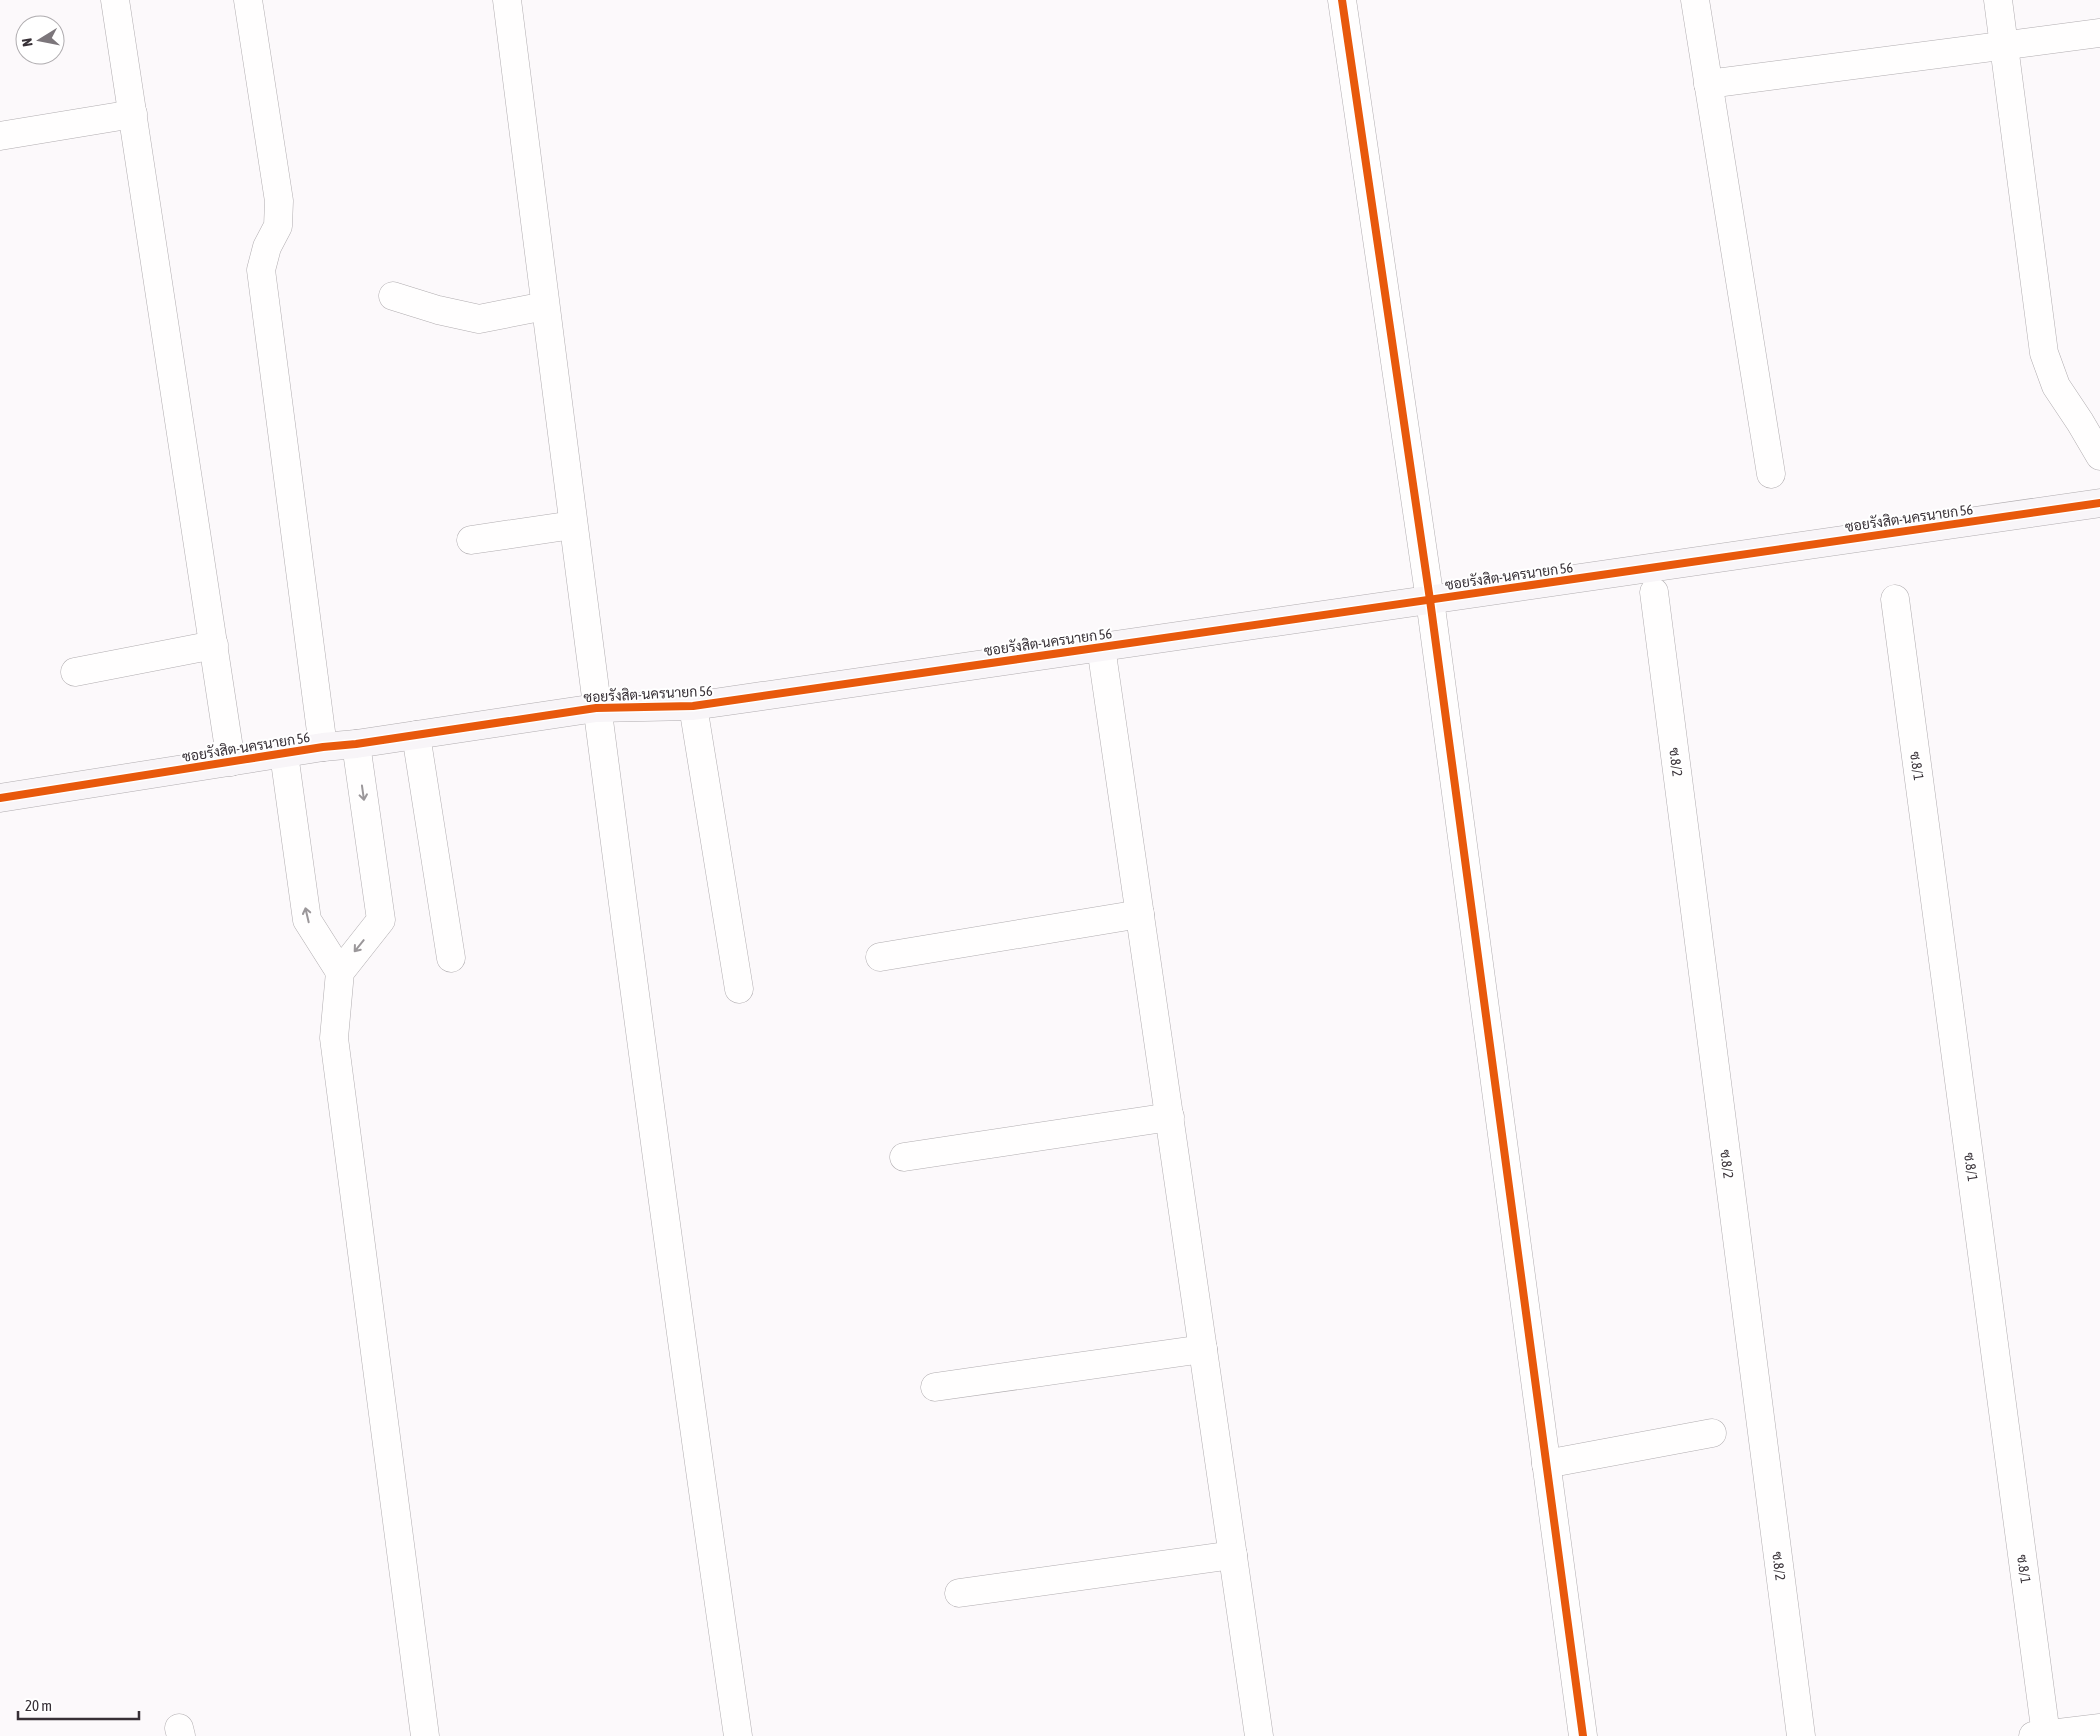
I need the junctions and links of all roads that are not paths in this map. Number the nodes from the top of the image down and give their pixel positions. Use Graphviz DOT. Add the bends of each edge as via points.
graph roads {
  1 [pos="115,0"];
  2 [pos="248,0"];
  3 [pos="507,0"];
  4 [pos="1342,0"];
  5 [pos="1695,0"];
  6 [pos="1998,0"];
  7 [pos="2100,33"];
  8 [pos="2005,46"];
  9 [pos="1708,84"];
  10 [pos="133,114"];
  11 [pos="0,136"];
  12 [pos="392,296"];
  13 [pos="545,306"];
  14 [pos="2090,421"];
  15 [pos="2100,456"];
  16 [pos="1771,474"];
  17 [pos="2100,503"];
  18 [pos="573,525"];
  19 [pos="471,540"];
  20 [pos="1654,592"];
  21 [pos="1896,599"];
  22 [pos="1430,600"];
  23 [pos="214,645"];
  24 [pos="1101,647"];
  25 [pos="75,672"];
  26 [pos="693,706"];
  27 [pos="596,708"];
  28 [pos="416,735"];
  29 [pos="356,744"];
  30 [pos="323,747"];
  31 [pos="284,754"];
  32 [pos="232,762"];
  33 [pos="0,798"];
  34 [pos="1140,914"];
  35 [pos="880,957"];
  36 [pos="451,958"];
  37 [pos="340,972"];
  38 [pos="739,989"];
  39 [pos="1170,1117"];
  40 [pos="904,1157"];
  41 [pos="1203,1349"];
  42 [pos="934,1387"];
  43 [pos="1712,1433"];
  44 [pos="1546,1464"];
  45 [pos="1233,1555"];
  46 [pos="960,1594"];
  47 [pos="2100,1728"];
  48 [pos="2039,1735"];
  49 [pos="425,1736"];
  50 [pos="738,1736"];
  51 [pos="1259,1736"];
  52 [pos="1583,1736"];
  53 [pos="1800,1736"];
  1 -- 10 [label="street"];
  2 -- 30 [label="street" via="280,200 278,226 267,247 261,270"];
  3 -- 13 [label="street"];
  4 -- 22 [label="street"];
  5 -- 9 [label="street"];
  6 -- 8 [label="street"];
  7 -- 8 [label="street"];
  8 -- 9 [label="street"];
  8 -- 14 [label="street" via="2044,353 2056,386"];
  9 -- 16 [label="street"];
  10 -- 11 [label="street"];
  10 -- 23 [label="street"];
  12 -- 13 [label="street" via="479,319"];
  13 -- 18 [label="street"];
  14 -- 15 [label="street"];
  17 -- 22 [label="street, ซอยรังสิต-นครนายก 56"];
  18 -- 19 [label="street"];
  18 -- 27 [label="street"];
  20 -- 53 [label="street, ซ.8/2"];
  21 -- 48 [label="street, ซ.8/1"];
  22 -- 24 [label="street, ซอยรังสิต-นครนายก 56"];
  22 -- 44 [label="street"];
  23 -- 25 [label="street"];
  23 -- 32 [label="street"];
  24 -- 26 [label="street, ซอยรังสิต-นครนายก 56"];
  24 -- 34 [label="street"];
  26 -- 27 [label="street, ซอยรังสิต-นครนายก 56"];
  26 -- 38 [label="street"];
  27 -- 28 [label="street, ซอยรังสิต-นครนายก 56"];
  27 -- 50 [label="street"];
  28 -- 29 [label="street, ซอยรังสิต-นครนายก 56"];
  28 -- 36 [label="street"];
  29 -- 30 [label="street, ซอยรังสิต-นครนายก 56"];
  29 -- 37 [label="street, one-way" via="381,920"];
  30 -- 31 [label="street, ซอยรังสิต-นครนายก 56"];
  31 -- 32 [label="street, ซอยรังสิต-นครนายก 56"];
  37 -- 31 [label="street, one-way" via="307,920"];
  32 -- 33 [label="street, ซอยรังสิต-นครนายก 56"];
  34 -- 35 [label="street"];
  34 -- 39 [label="street"];
  37 -- 49 [label="street" via="334,1038"];
  39 -- 40 [label="street"];
  39 -- 41 [label="street"];
  41 -- 42 [label="street"];
  41 -- 45 [label="street"];
  43 -- 44 [label="street"];
  44 -- 52 [label="street"];
  45 -- 46 [label="street"];
  45 -- 51 [label="street"];
  47 -- 48 [label="street"];
}
